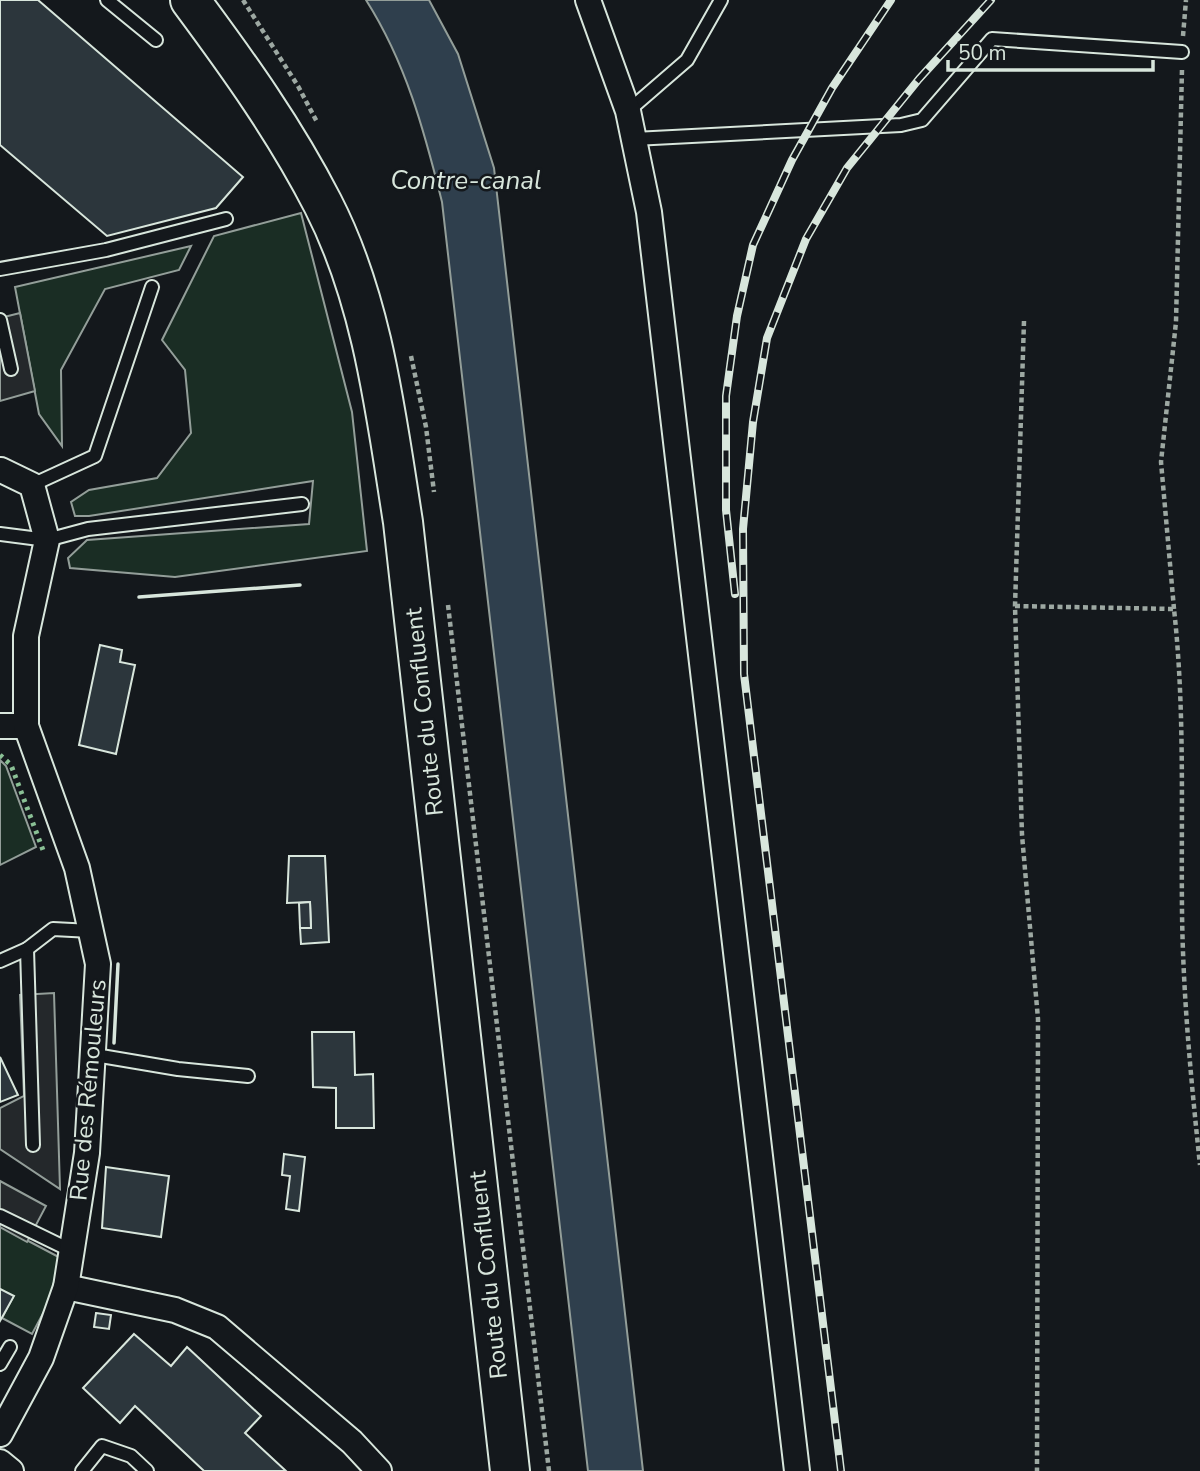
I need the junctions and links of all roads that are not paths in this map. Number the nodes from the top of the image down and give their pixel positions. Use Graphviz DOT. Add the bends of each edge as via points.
graph roads {
  1 [pos="107,0"];
  2 [pos="190,0"];
  3 [pos="588,0"];
  4 [pos="721,0"];
  5 [pos="156,40"];
  6 [pos="1182,52"];
  7 [pos="628,111"];
  8 [pos="634,139"];
  9 [pos="226,219"];
  10 [pos="0,269"];
  11 [pos="152,287"];
  12 [pos="0,320"];
  13 [pos="11,369"];
  14 [pos="0,470"];
  15 [pos="32,485"];
  16 [pos="302,504"];
  17 [pos="0,534"];
  18 [pos="47,540"];
  19 [pos="0,726"];
  20 [pos="26,726"];
  21 [pos="91,931"];
  22 [pos="27,949"];
  23 [pos="0,961"];
  24 [pos="95,1055"];
  25 [pos="248,1076"];
  26 [pos="33,1145"];
  27 [pos="0,1216"];
  28 [pos="72,1251"];
  29 [pos="66,1287"];
  30 [pos="10,1347"];
  31 [pos="0,1364"];
  32 [pos="0,1434"];
  33 [pos="0,1462"];
  34 [pos="11,1471"];
  35 [pos="82,1471"];
  36 [pos="147,1471"];
  37 [pos="379,1471"];
  38 [pos="510,1471"];
  39 [pos="797,1471"];
  1 -- 5 [label="lane"];
  2 -- 38 [label="main road, Route du Confluent" via="258,90 324,206 355,287 381,382 403,522"];
  3 -- 7 [label="street"];
  4 -- 7 [label="lane" via="687,60"];
  6 -- 8 [label="lane" via="992,40 922,120 901,125"];
  7 -- 8 [label="street"];
  8 -- 39 [label="street" via="649,212"];
  9 -- 10 [label="lane" via="106,250"];
  11 -- 15 [label="lane" via="94,456"];
  12 -- 13 [label="lane"];
  14 -- 15 [label="street"];
  15 -- 18 [label="street, Rue des Rémouleurs"];
  16 -- 18 [label="lane" via="88,529"];
  17 -- 18 [label="lane"];
  18 -- 20 [label="street, Rue des Rémouleurs" via="26,636"];
  19 -- 20 [label="street"];
  20 -- 21 [label="street, Rue des Rémouleurs" via="77,868"];
  21 -- 22 [label="lane" via="53,929"];
  21 -- 24 [label="street, Rue des Rémouleurs" via="98,964"];
  22 -- 23 [label="lane"];
  22 -- 26 [label="lane"];
  24 -- 25 [label="lane"];
  24 -- 28 [label="street, Rue des Rémouleurs" via="88,1153"];
  27 -- 28 [label="lane"];
  28 -- 29 [label="street, Rue des Rémouleurs"];
  29 -- 32 [label="street, Rue des Rémouleurs" via="41,1358"];
  29 -- 37 [label="street" via="175,1310 217,1327 352,1442"];
  30 -- 31 [label="lane"];
  33 -- 34 [label="street"];
  35 -- 36 [label="lane" via="102,1446 131,1456"];
}
